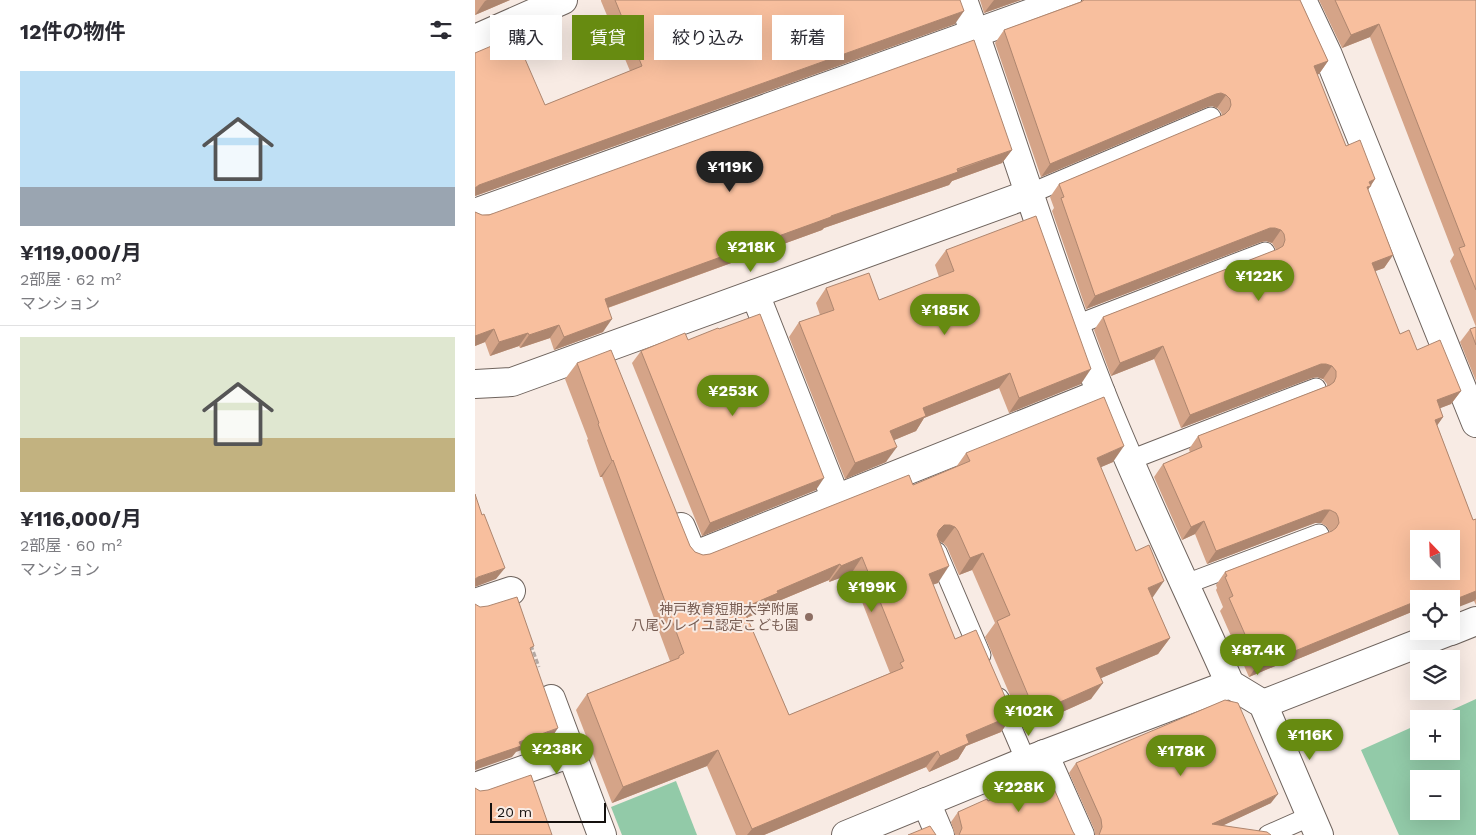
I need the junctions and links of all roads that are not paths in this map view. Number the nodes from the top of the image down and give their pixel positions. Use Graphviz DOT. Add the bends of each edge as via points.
graph roads {
  1 [pos="963,0"];
  2 [pos="1067,0"];
  3 [pos="1302,0"];
  4 [pos="557,1"];
  5 [pos="976,34"];
  6 [pos="475,39"];
  7 [pos="1211,117"];
  8 [pos="1029,194"];
  9 [pos="475,214"];
  10 [pos="1265,252"];
  11 [pos="755,294"];
  12 [pos="1077,325"];
  13 [pos="475,384"];
  14 [pos="1315,388"];
  15 [pos="1101,393"];
  16 [pos="1476,423"];
  17 [pos="1130,460"];
  18 [pos="836,499"];
  19 [pos="671,502"];
  20 [pos="1319,534"];
  21 [pos="937,552"];
  22 [pos="1186,584"];
  23 [pos="511,591"];
  24 [pos="475,603"];
  25 [pos="1476,621"];
  26 [pos="1460,627"];
  27 [pos="1428,640"];
  28 [pos="1230,684"];
  29 [pos="551,699"];
  30 [pos="1263,704"];
  31 [pos="571,753"];
  32 [pos="1035,758"];
  33 [pos="475,786"];
  34 [pos="926,802"];
  35 [pos="1315,826"];
  36 [pos="602,835"];
  37 [pos="846,835"];
  38 [pos="940,835"];
  39 [pos="1080,835"];
  40 [pos="1268,835"];
  1 -- 5 [label="street"];
  2 -- 5 [label="street"];
  3 -- 16 [label="street" via="1328,55"];
  4 -- 6 [label="street"];
  5 -- 8 [label="street"];
  5 -- 9 [label="street"];
  7 -- 8 [label="lane"];
  8 -- 11 [label="street"];
  8 -- 12 [label="street"];
  10 -- 12 [label="lane"];
  11 -- 13 [label="street" via="613,356 512,382"];
  11 -- 18 [label="street"];
  12 -- 15 [label="street"];
  14 -- 17 [label="lane"];
  15 -- 17 [label="street"];
  15 -- 18 [label="street"];
  17 -- 22 [label="street"];
  18 -- 19 [label="street" via="693,556"];
  20 -- 22 [label="lane"];
  21 -- 32 [label="lane" via="989,675"];
  22 -- 28 [label="street"];
  23 -- 24 [label="street"];
  25 -- 26 [label="street"];
  27 -- 30 [label="street"];
  28 -- 30 [label="street"];
  28 -- 32 [label="street"];
  29 -- 31 [label="street"];
  30 -- 35 [label="street"];
  31 -- 33 [label="street"];
  31 -- 36 [label="street"];
  32 -- 34 [label="street"];
  32 -- 39 [label="street"];
  34 -- 37 [label="street"];
  34 -- 38 [label="street"];
  35 -- 40 [label="lane"];
}
